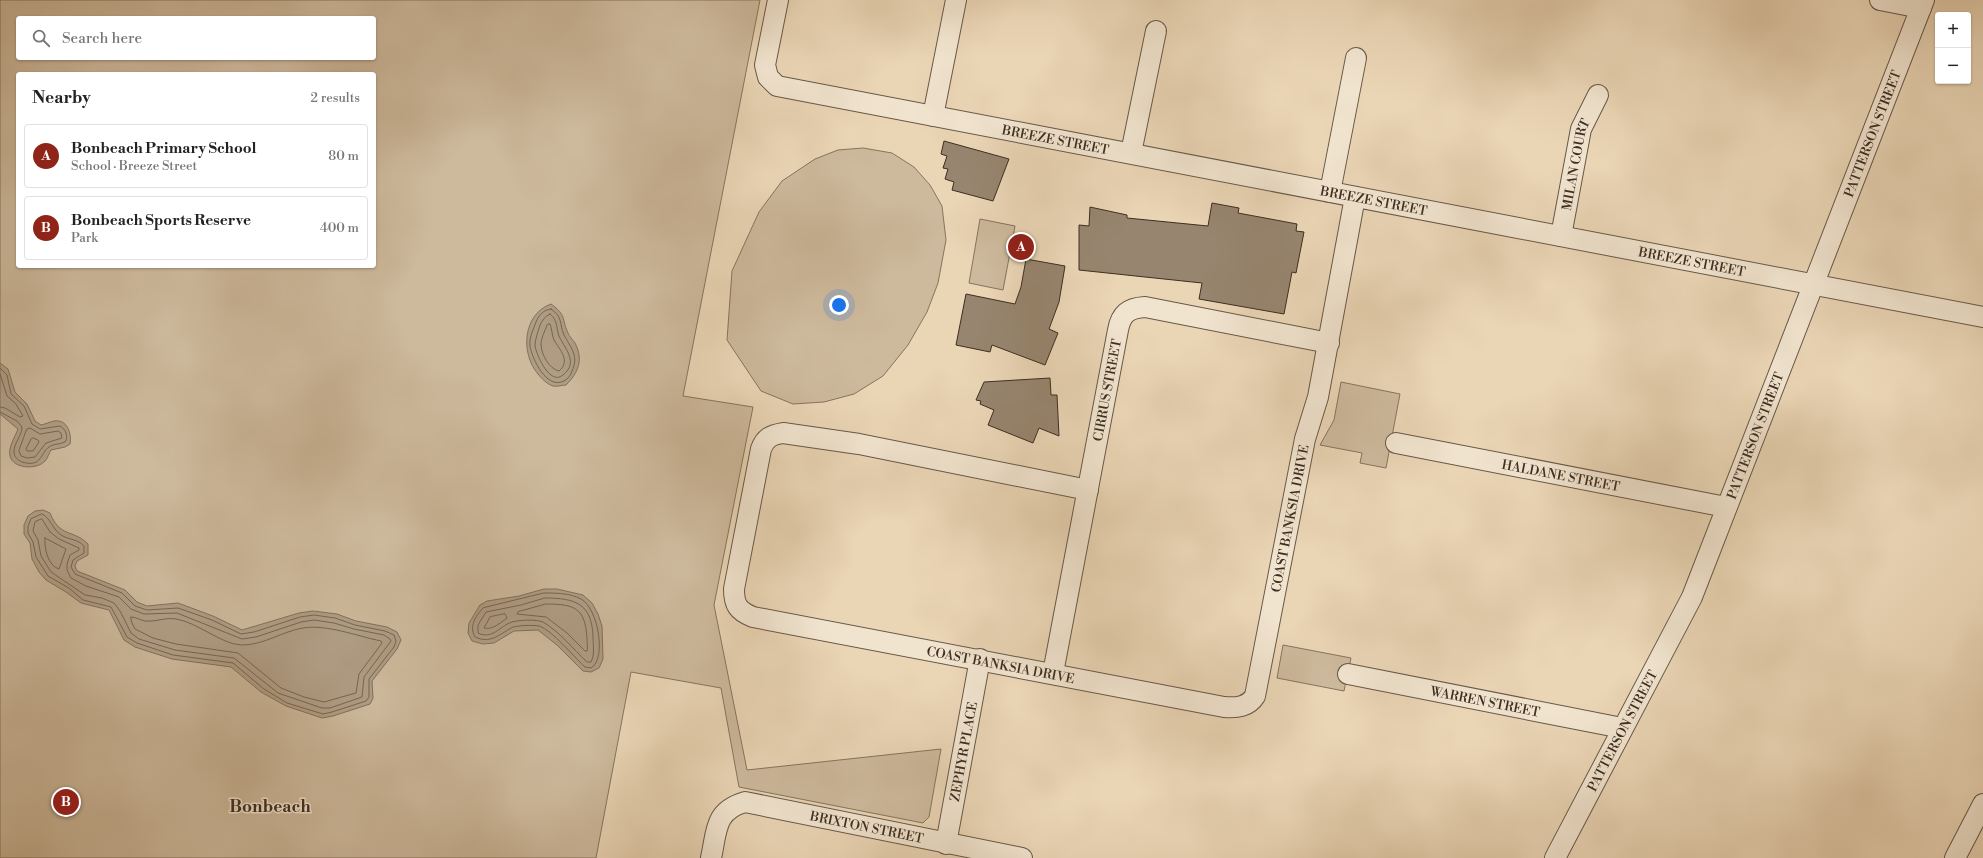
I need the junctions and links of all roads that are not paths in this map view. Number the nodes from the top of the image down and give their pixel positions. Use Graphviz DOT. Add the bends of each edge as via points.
graph roads {
  1 [pos="778,0"];
  2 [pos="956,0"];
  3 [pos="1880,0"];
  4 [pos="1923,4"];
  5 [pos="1156,31"];
  6 [pos="1356,58"];
  7 [pos="1598,95"];
  8 [pos="933,116"];
  9 [pos="1131,153"];
  10 [pos="1330,192"];
  11 [pos="1355,197"];
  12 [pos="1561,236"];
  13 [pos="1813,285"];
  14 [pos="1983,318"];
  15 [pos="1329,343"];
  16 [pos="1396,443"];
  17 [pos="1088,490"];
  18 [pos="1726,508"];
  19 [pos="980,659"];
  20 [pos="1053,673"];
  21 [pos="1348,674"];
  22 [pos="1622,728"];
  23 [pos="1983,804"];
  24 [pos="946,844"];
  25 [pos="711,858"];
  26 [pos="1022,858"];
  27 [pos="1555,858"];
  28 [pos="1955,858"];
  1 -- 8 [label="street, BREEZE STREET" via="765,65 768,77 777,86"];
  2 -- 8 [label="street"];
  3 -- 4 [label="street"];
  4 -- 13 [label="street, PATTERSON STREET"];
  5 -- 9 [label="street"];
  6 -- 10 [label="street"];
  7 -- 12 [label="street, MILAN COURT" via="1581,128"];
  8 -- 9 [label="street, BREEZE STREET"];
  9 -- 10 [label="street, BREEZE STREET"];
  10 -- 11 [label="street, BREEZE STREET"];
  11 -- 12 [label="street, BREEZE STREET"];
  11 -- 15 [label="street, COAST BANKSIA DRIVE"];
  12 -- 13 [label="street, BREEZE STREET"];
  13 -- 14 [label="street, BREEZE STREET"];
  13 -- 18 [label="street, PATTERSON STREET"];
  15 -- 17 [label="street, CIRRUS STREET" via="1145,306 1126,312 1120,319"];
  15 -- 20 [label="street, COAST BANKSIA DRIVE" via="1313,416 1304,439 1255,696 1252,700 1236,708 1224,707"];
  16 -- 18 [label="street, HALDANE STREET"];
  17 -- 19 [label="street, COAST BANKSIA DRIVE" via="859,444 798,435 773,434 763,443 734,588 738,608 753,617"];
  17 -- 20 [label="street, CIRRUS STREET"];
  18 -- 22 [label="street, PATTERSON STREET" via="1692,596"];
  19 -- 20 [label="street, COAST BANKSIA DRIVE"];
  19 -- 24 [label="street, ZEPHYR PLACE"];
  21 -- 22 [label="street, WARREN STREET"];
  22 -- 27 [label="street, PATTERSON STREET"];
  23 -- 28 [label="street"];
  24 -- 25 [label="street, BRIXTON STREET" via="745,802 731,806 718,821"];
  24 -- 26 [label="street, BRIXTON STREET"];
}
